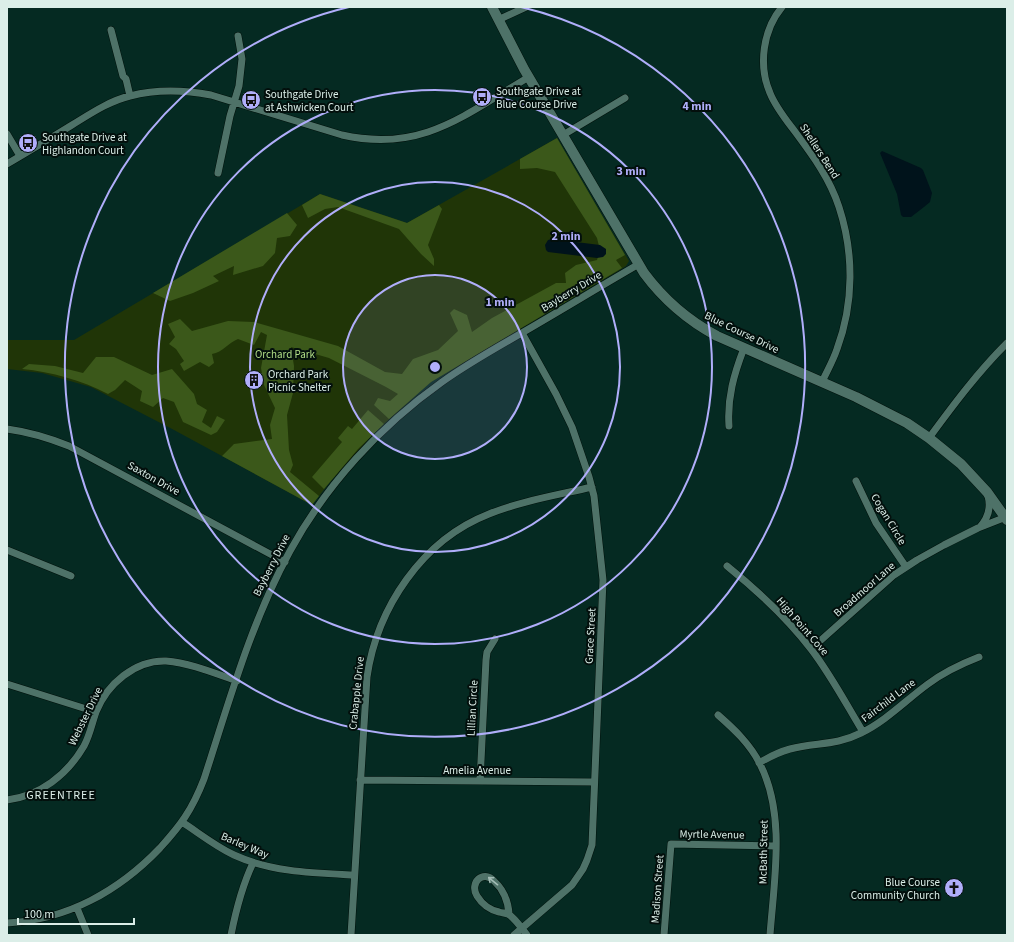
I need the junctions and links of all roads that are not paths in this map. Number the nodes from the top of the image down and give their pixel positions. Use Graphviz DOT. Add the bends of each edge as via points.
graph roads {
  1 [pos="492,7"];
  2 [pos="526,7"];
  3 [pos="782,7"];
  4 [pos="498,20"];
  5 [pos="111,30"];
  6 [pos="238,36"];
  7 [pos="529,77"];
  8 [pos="128,97"];
  9 [pos="624,98"];
  10 [pos="235,102"];
  11 [pos="7,134"];
  12 [pos="563,135"];
  13 [pos="20,156"];
  14 [pos="7,164"];
  15 [pos="218,173"];
  16 [pos="639,264"];
  17 [pos="522,333"];
  18 [pos="1007,343"];
  19 [pos="744,348"];
  20 [pos="822,382"];
  21 [pos="729,426"];
  22 [pos="7,429"];
  23 [pos="929,438"];
  24 [pos="856,481"];
  25 [pos="592,487"];
  26 [pos="987,492"];
  27 [pos="1006,518"];
  28 [pos="978,528"];
  29 [pos="7,550"];
  30 [pos="285,562"];
  31 [pos="727,566"];
  32 [pos="906,567"];
  33 [pos="71,576"];
  34 [pos="495,638"];
  35 [pos="811,649"];
  36 [pos="979,657"];
  37 [pos="237,681"];
  38 [pos="7,684"];
  39 [pos="96,712"];
  40 [pos="718,715"];
  41 [pos="863,732"];
  42 [pos="759,763"];
  43 [pos="360,780"];
  44 [pos="480,781"];
  45 [pos="594,782"];
  46 [pos="7,800"];
  47 [pos="182,822"];
  48 [pos="671,844"];
  49 [pos="776,846"];
  50 [pos="253,863"];
  51 [pos="354,875"];
  52 [pos="77,908"];
  53 [pos="508,914"];
  54 [pos="7,923"];
  55 [pos="521,928"];
  56 [pos="88,935"];
  57 [pos="231,935"];
  58 [pos="351,935"];
  59 [pos="514,935"];
  60 [pos="527,935"];
  61 [pos="664,935"];
  62 [pos="770,935"];
  1 -- 4 [label="main road, Blue Course Drive"];
  2 -- 4 [label="street"];
  3 -- 20 [label="street, Shellers Bend" via="772,23 765,45 764,73 767,86 775,103 829,183 838,206 850,256 850,283 843,330"];
  4 -- 7 [label="main road, Blue Course Drive"];
  5 -- 8 [label="street"];
  6 -- 10 [label="street" via="242,67"];
  7 -- 10 [label="street" via="443,127 408,138 380,140 342,135"];
  7 -- 12 [label="main road, Blue Course Drive"];
  8 -- 10 [label="street" via="159,92 194,92"];
  8 -- 13 [label="street" via="90,114"];
  9 -- 12 [label="street"];
  10 -- 15 [label="street"];
  11 -- 13 [label="street"];
  12 -- 16 [label="main road, Blue Course Drive"];
  13 -- 14 [label="street"];
  16 -- 17 [label="street, Bayberry Drive"];
  16 -- 19 [label="main road, Blue Course Drive" via="670,304 704,329"];
  17 -- 25 [label="street, Grace Street" via="572,428"];
  17 -- 30 [label="street, Bayberry Drive" via="443,381 384,430 326,495"];
  18 -- 23 [label="street" via="969,384"];
  19 -- 20 [label="main road, Blue Course Drive"];
  19 -- 21 [label="street" via="731,387"];
  20 -- 23 [label="main road, Blue Course Drive" via="894,416"];
  22 -- 30 [label="street, Saxton Drive" via="43,436 69,446"];
  23 -- 26 [label="main road, Blue Course Drive" via="961,464"];
  24 -- 32 [label="street, Cogan Circle" via="876,523"];
  25 -- 43 [label="street, Crabapple Drive" via="487,514 450,536 429,553 408,577 390,605 372,651 367,683"];
  25 -- 45 [label="street, Grace Street" via="603,580"];
  26 -- 27 [label="main road, Blue Course Drive"];
  26 -- 28 [label="street" via="988,511"];
  27 -- 28 [label="street, Broadmoor Lane"];
  28 -- 32 [label="street, Broadmoor Lane"];
  29 -- 33 [label="street"];
  30 -- 37 [label="street, Bayberry Drive" via="263,607"];
  31 -- 35 [label="street, High Point Cove" via="780,613"];
  32 -- 35 [label="street, Broadmoor Lane"];
  34 -- 44 [label="street, Lillian Circle" via="486,656"];
  35 -- 41 [label="street, High Point Cove"];
  36 -- 41 [label="street, Fairchild Lane" via="943,673 876,725"];
  37 -- 39 [label="street, Webster Drive" via="177,662 153,662 121,677 110,688"];
  37 -- 47 [label="street, Bayberry Drive" via="204,779"];
  38 -- 39 [label="street"];
  39 -- 46 [label="street, Webster Drive" via="84,745 63,773 43,789"];
  40 -- 42 [label="street, McBath Street" via="740,736"];
  41 -- 42 [label="street, Fairchild Lane" via="835,743 790,749"];
  42 -- 49 [label="street, McBath Street" via="771,793"];
  43 -- 44 [label="street, Amelia Avenue"];
  43 -- 51 [label="street, Crabapple Drive"];
  44 -- 45 [label="street, Amelia Avenue"];
  45 -- 55 [label="street, Grace Street" via="592,845 583,869 572,885"];
  47 -- 50 [label="street, Barley Way" via="208,841"];
  47 -- 52 [label="street, Bayberry Drive" via="148,861 106,892"];
  48 -- 49 [label="street, Myrtle Avenue"];
  48 -- 61 [label="street, Madison Street"];
  49 -- 62 [label="street, McBath Street"];
  50 -- 51 [label="street, Barley Way" via="276,869"];
  50 -- 57 [label="street" via="242,890"];
  51 -- 58 [label="street, Crabapple Drive"];
  52 -- 54 [label="street, Bayberry Drive" via="49,917"];
  52 -- 56 [label="street"];
  53 -- 53 [label="street, one-way" via="505,894 494,880 488,876 477,880 475,892 485,905 494,911"];
  53 -- 55 [label="street"];
  55 -- 59 [label="street, Grace Street"];
  55 -- 60 [label="street"];
}
